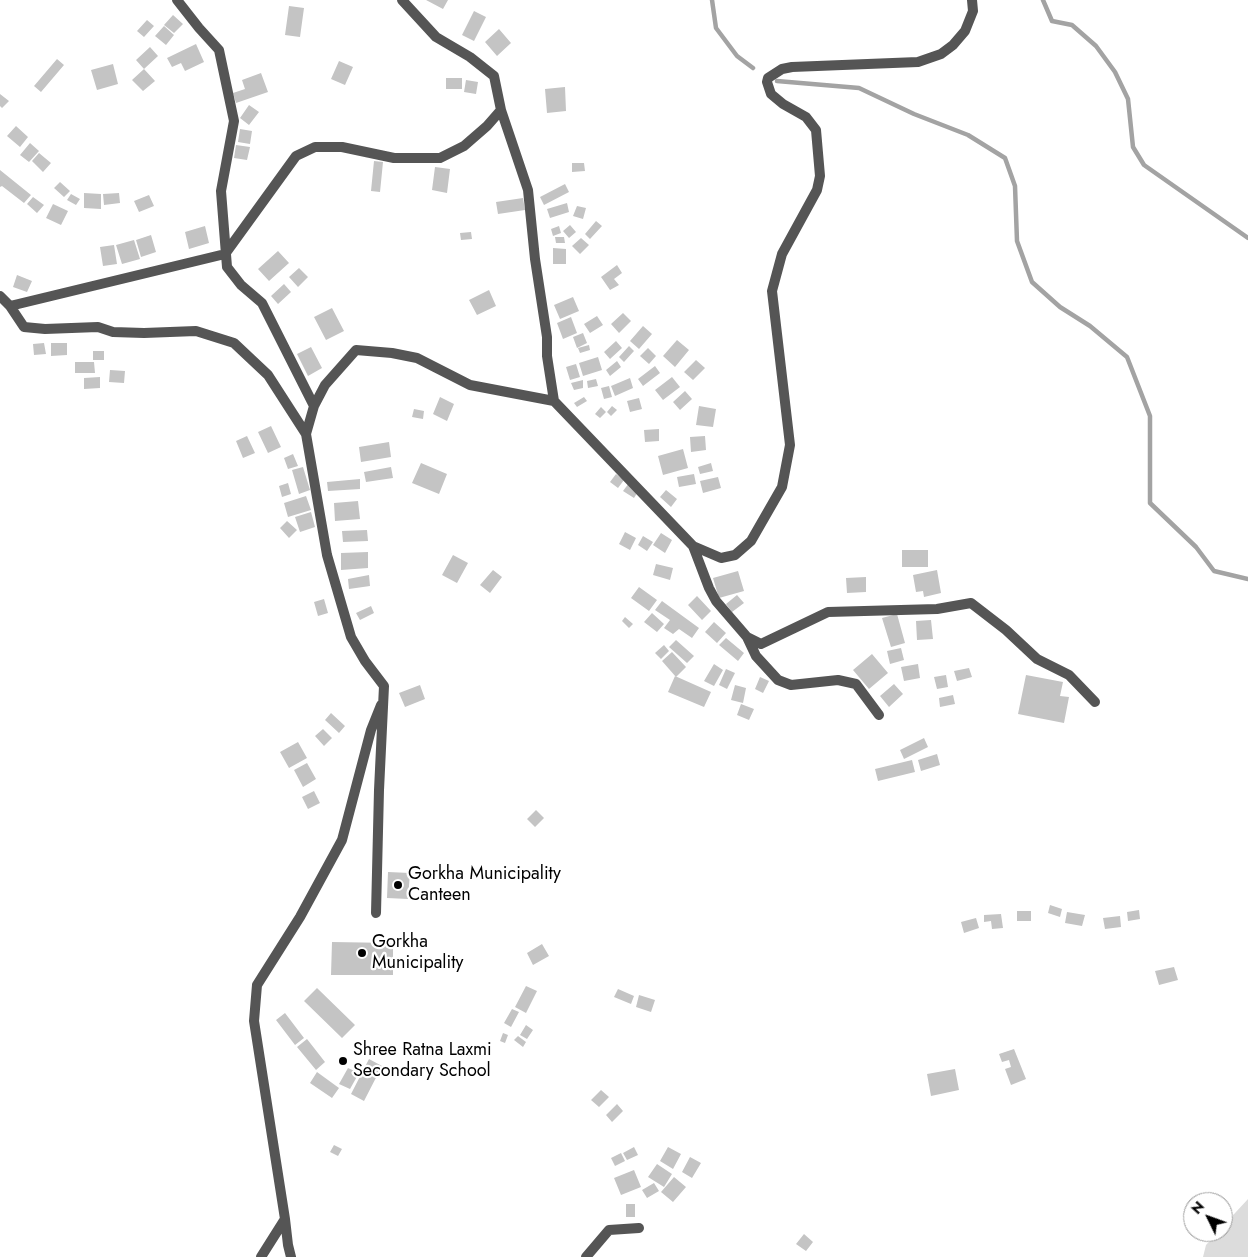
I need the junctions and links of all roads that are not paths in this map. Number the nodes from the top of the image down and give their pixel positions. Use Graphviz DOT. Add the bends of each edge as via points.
graph roads {
  1 [pos="177,0"];
  2 [pos="402,0"];
  3 [pos="972,0"];
  4 [pos="501,110"];
  5 [pos="225,254"];
  6 [pos="0,296"];
  7 [pos="10,306"];
  8 [pos="554,401"];
  9 [pos="314,406"];
  10 [pos="306,434"];
  11 [pos="693,546"];
  12 [pos="747,637"];
  13 [pos="384,698"];
  14 [pos="1095,702"];
  15 [pos="879,715"];
  16 [pos="376,913"];
  17 [pos="285,1219"];
  18 [pos="639,1228"];
  19 [pos="261,1257"];
  20 [pos="291,1257"];
  21 [pos="586,1257"];
  1 -- 5 [label="street" via="220,50 234,121 221,191"];
  2 -- 4 [label="street" via="436,37 470,56 494,76"];
  3 -- 11 [label="street" via="973,11 965,32 941,54 918,62 792,67 768,78 772,94 806,117 816,130 820,176 816,190 782,254 772,292 790,445 782,487 751,541 735,555 721,558"];
  4 -- 5 [label="street" via="464,146 440,158 394,158 342,147 316,147 296,156"];
  4 -- 8 [label="street" via="528,190"];
  5 -- 7 [label="street"];
  5 -- 9 [label="street" via="227,268 262,303"];
  6 -- 7 [label="street"];
  7 -- 10 [label="street" via="24,326 45,329 98,327 113,332 144,333 196,331 234,343 268,375"];
  8 -- 9 [label="street" via="470,385 417,358 356,350 325,385"];
  8 -- 11 [label="street"];
  9 -- 10 [label="street"];
  10 -- 13 [label="street" via="327,555 351,637 384,686"];
  11 -- 12 [label="street" via="716,601"];
  12 -- 14 [label="street" via="761,644 828,612 937,608 971,603 1037,659 1069,675"];
  12 -- 15 [label="street" via="756,656 778,680 791,685 838,680 856,684"];
  13 -- 16 [label="street"];
  13 -- 17 [label="street" via="371,730 342,840 300,917 257,985 254,1020"];
  17 -- 19 [label="street"];
  17 -- 20 [label="street"];
  18 -- 21 [label="street" via="609,1230"];
}
